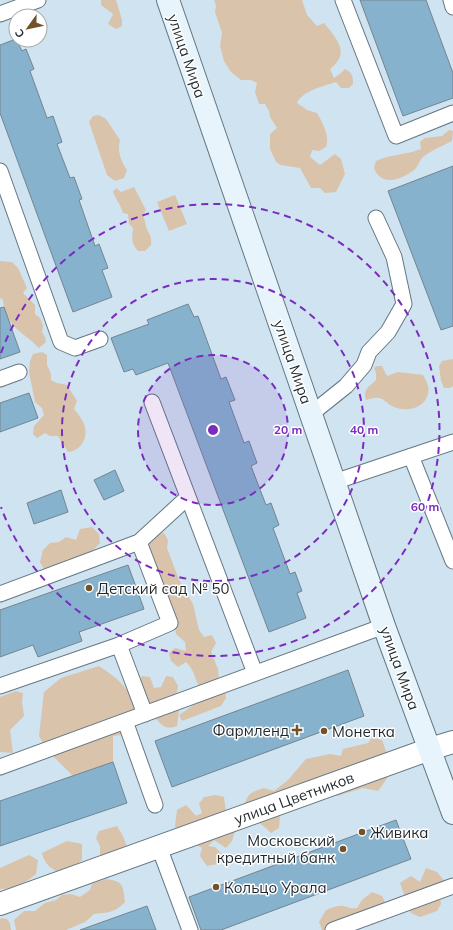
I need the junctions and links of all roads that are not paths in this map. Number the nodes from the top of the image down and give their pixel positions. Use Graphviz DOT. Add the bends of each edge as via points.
graph roads {
  1 [pos="38,0"];
  2 [pos="168,0"];
  3 [pos="343,0"];
  4 [pos="451,0"];
  5 [pos="453,7"];
  6 [pos="0,14"];
  7 [pos="453,113"];
  8 [pos="0,171"];
  9 [pos="376,218"];
  10 [pos="100,339"];
  11 [pos="19,372"];
  12 [pos="0,379"];
  13 [pos="152,402"];
  14 [pos="311,414"];
  15 [pos="453,442"];
  16 [pos="411,456"];
  17 [pos="334,482"];
  18 [pos="188,497"];
  19 [pos="139,542"];
  20 [pos="453,561"];
  21 [pos="0,594"];
  22 [pos="384,626"];
  23 [pos="119,645"];
  24 [pos="255,674"];
  25 [pos="0,686"];
  26 [pos="146,714"];
  27 [pos="125,721"];
  28 [pos="453,742"];
  29 [pos="430,749"];
  30 [pos="0,767"];
  31 [pos="154,805"];
  32 [pos="453,813"];
  33 [pos="159,847"];
  34 [pos="453,886"];
  35 [pos="0,904"];
  36 [pos="352,927"];
  37 [pos="190,930"];
  38 [pos="334,930"];
  1 -- 6 [label="lane"];
  2 -- 14 [label="main road, улица Мира"];
  3 -- 7 [label="lane" via="396,136"];
  4 -- 5 [label="lane"];
  8 -- 10 [label="lane" via="61,342 75,348"];
  9 -- 14 [label="lane" via="394,257 404,304 388,332 370,352 364,365 346,386"];
  11 -- 12 [label="lane"];
  13 -- 18 [label="lane"];
  14 -- 17 [label="main road, улица Мира"];
  15 -- 16 [label="lane"];
  16 -- 17 [label="lane"];
  16 -- 20 [label="lane"];
  17 -- 22 [label="main road, улица Мира"];
  18 -- 19 [label="lane"];
  18 -- 24 [label="lane"];
  19 -- 21 [label="lane"];
  19 -- 23 [label="lane" via="170,623"];
  22 -- 24 [label="lane"];
  22 -- 29 [label="main road, улица Мира"];
  23 -- 25 [label="lane"];
  23 -- 26 [label="lane"];
  24 -- 26 [label="lane"];
  26 -- 27 [label="lane"];
  27 -- 30 [label="lane"];
  27 -- 31 [label="lane"];
  28 -- 29 [label="street, улица Цветников"];
  29 -- 32 [label="main road, улица Мира"];
  29 -- 33 [label="street, улица Цветников"];
  33 -- 35 [label="street, улица Цветников"];
  33 -- 37 [label="lane"];
  34 -- 36 [label="lane"];
  36 -- 38 [label="lane"];
}
